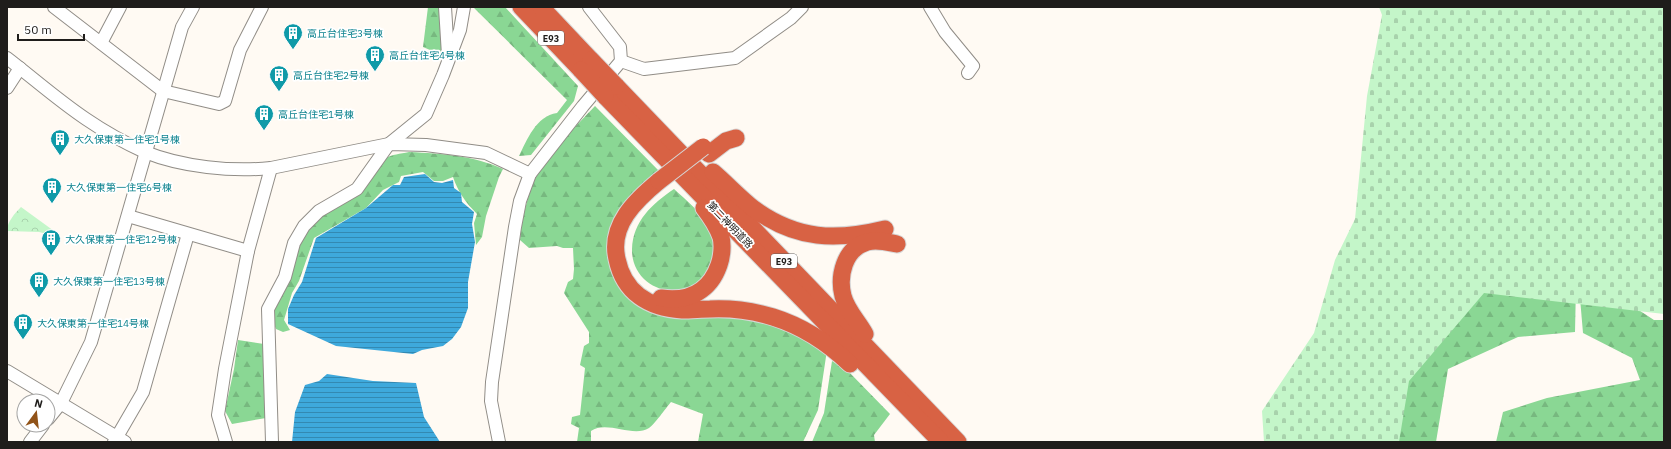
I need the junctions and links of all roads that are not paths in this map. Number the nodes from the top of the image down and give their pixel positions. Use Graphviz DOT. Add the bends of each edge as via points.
graph roads {
  1 [pos="54,7"];
  2 [pos="120,7"];
  3 [pos="193,7"];
  4 [pos="262,7"];
  5 [pos="445,7"];
  6 [pos="464,7"];
  7 [pos="521,7"];
  8 [pos="541,7"];
  9 [pos="589,7"];
  10 [pos="802,7"];
  11 [pos="930,7"];
  12 [pos="101,43"];
  13 [pos="7,58"];
  14 [pos="448,60"];
  15 [pos="621,61"];
  16 [pos="586,65"];
  17 [pos="20,68"];
  18 [pos="968,73"];
  19 [pos="7,88"];
  20 [pos="162,91"];
  21 [pos="610,91"];
  22 [pos="650,120"];
  23 [pos="730,135"];
  24 [pos="389,144"];
  25 [pos="146,152"];
  26 [pos="271,168"];
  27 [pos="530,174"];
  28 [pos="689,182"];
  29 [pos="663,184"];
  30 [pos="128,216"];
  31 [pos="885,229"];
  32 [pos="188,234"];
  33 [pos="898,244"];
  34 [pos="248,251"];
  35 [pos="878,359"];
  36 [pos="7,371"];
  37 [pos="61,403"];
  38 [pos="56,409"];
  39 [pos="37,433"];
  40 [pos="119,440"];
  41 [pos="951,440"];
  42 [pos="30,442"];
  43 [pos="226,442"];
  44 [pos="272,442"];
  45 [pos="499,442"];
  46 [pos="932,442"];
  1 -- 12 [label="street"];
  2 -- 12 [label="street"];
  3 -- 20 [label="street" via="182,27"];
  4 -- 20 [label="street" via="240,50 225,101 219,104"];
  5 -- 14 [label="street"];
  6 -- 14 [label="street" via="460,30"];
  7 -- 16 [label="highway, 第二神明道路 / E93"];
  8 -- 16 [label="highway, 第二神明道路 / E93"];
  9 -- 15 [label="street" via="620,47"];
  10 -- 15 [label="street" via="735,58 644,70"];
  11 -- 18 [label="street" via="945,32 973,66"];
  12 -- 20 [label="street"];
  13 -- 17 [label="street"];
  14 -- 24 [label="street" via="426,114"];
  15 -- 27 [label="street"];
  16 -- 21 [label="highway, 第二神明道路 / E93, bridge"];
  17 -- 19 [label="street"];
  17 -- 25 [label="street" via="86,119"];
  20 -- 25 [label="street"];
  21 -- 22 [label="highway, 第二神明道路 / E93"];
  21 -- 28 [label="highway, 第二神明道路 / E93"];
  22 -- 31 [label="highway" via="684,145 753,208 786,227 802,233 830,237 861,235"];
  22 -- 35 [label="highway, 第二神明道路 / E93"];
  23 -- 29 [label="highway" via="726,141 706,150"];
  24 -- 26 [label="street"];
  24 -- 27 [label="street" via="433,146 486,153"];
  24 -- 44 [label="street" via="357,189 319,211 304,226 294,243 285,276 268,309"];
  25 -- 26 [label="street" via="181,162 218,168"];
  25 -- 30 [label="street"];
  26 -- 34 [label="street"];
  27 -- 45 [label="street" via="520,201 515,227 492,382 491,401"];
  28 -- 29 [label="highway" via="721,238 721,258 715,276 706,287 691,296 676,299 655,296 644,290 634,281 624,260 625,238 634,218"];
  28 -- 41 [label="highway, 第二神明道路 / E93"];
  29 -- 46 [label="highway" via="644,194 625,215 619,229 616,256 619,269 625,282 635,293 653,305 666,308 745,311 773,317 815,336 835,349"];
  30 -- 32 [label="street"];
  30 -- 37 [label="street" via="91,342"];
  32 -- 34 [label="street"];
  32 -- 40 [label="street" via="143,392"];
  33 -- 35 [label="highway" via="866,242 846,259 842,271 843,297"];
  34 -- 43 [label="street" via="218,415"];
  35 -- 41 [label="highway, 第二神明道路 / E93"];
  36 -- 37 [label="street"];
  37 -- 38 [label="street"];
  37 -- 40 [label="street"];
  39 -- 42 [label="street"];
}
